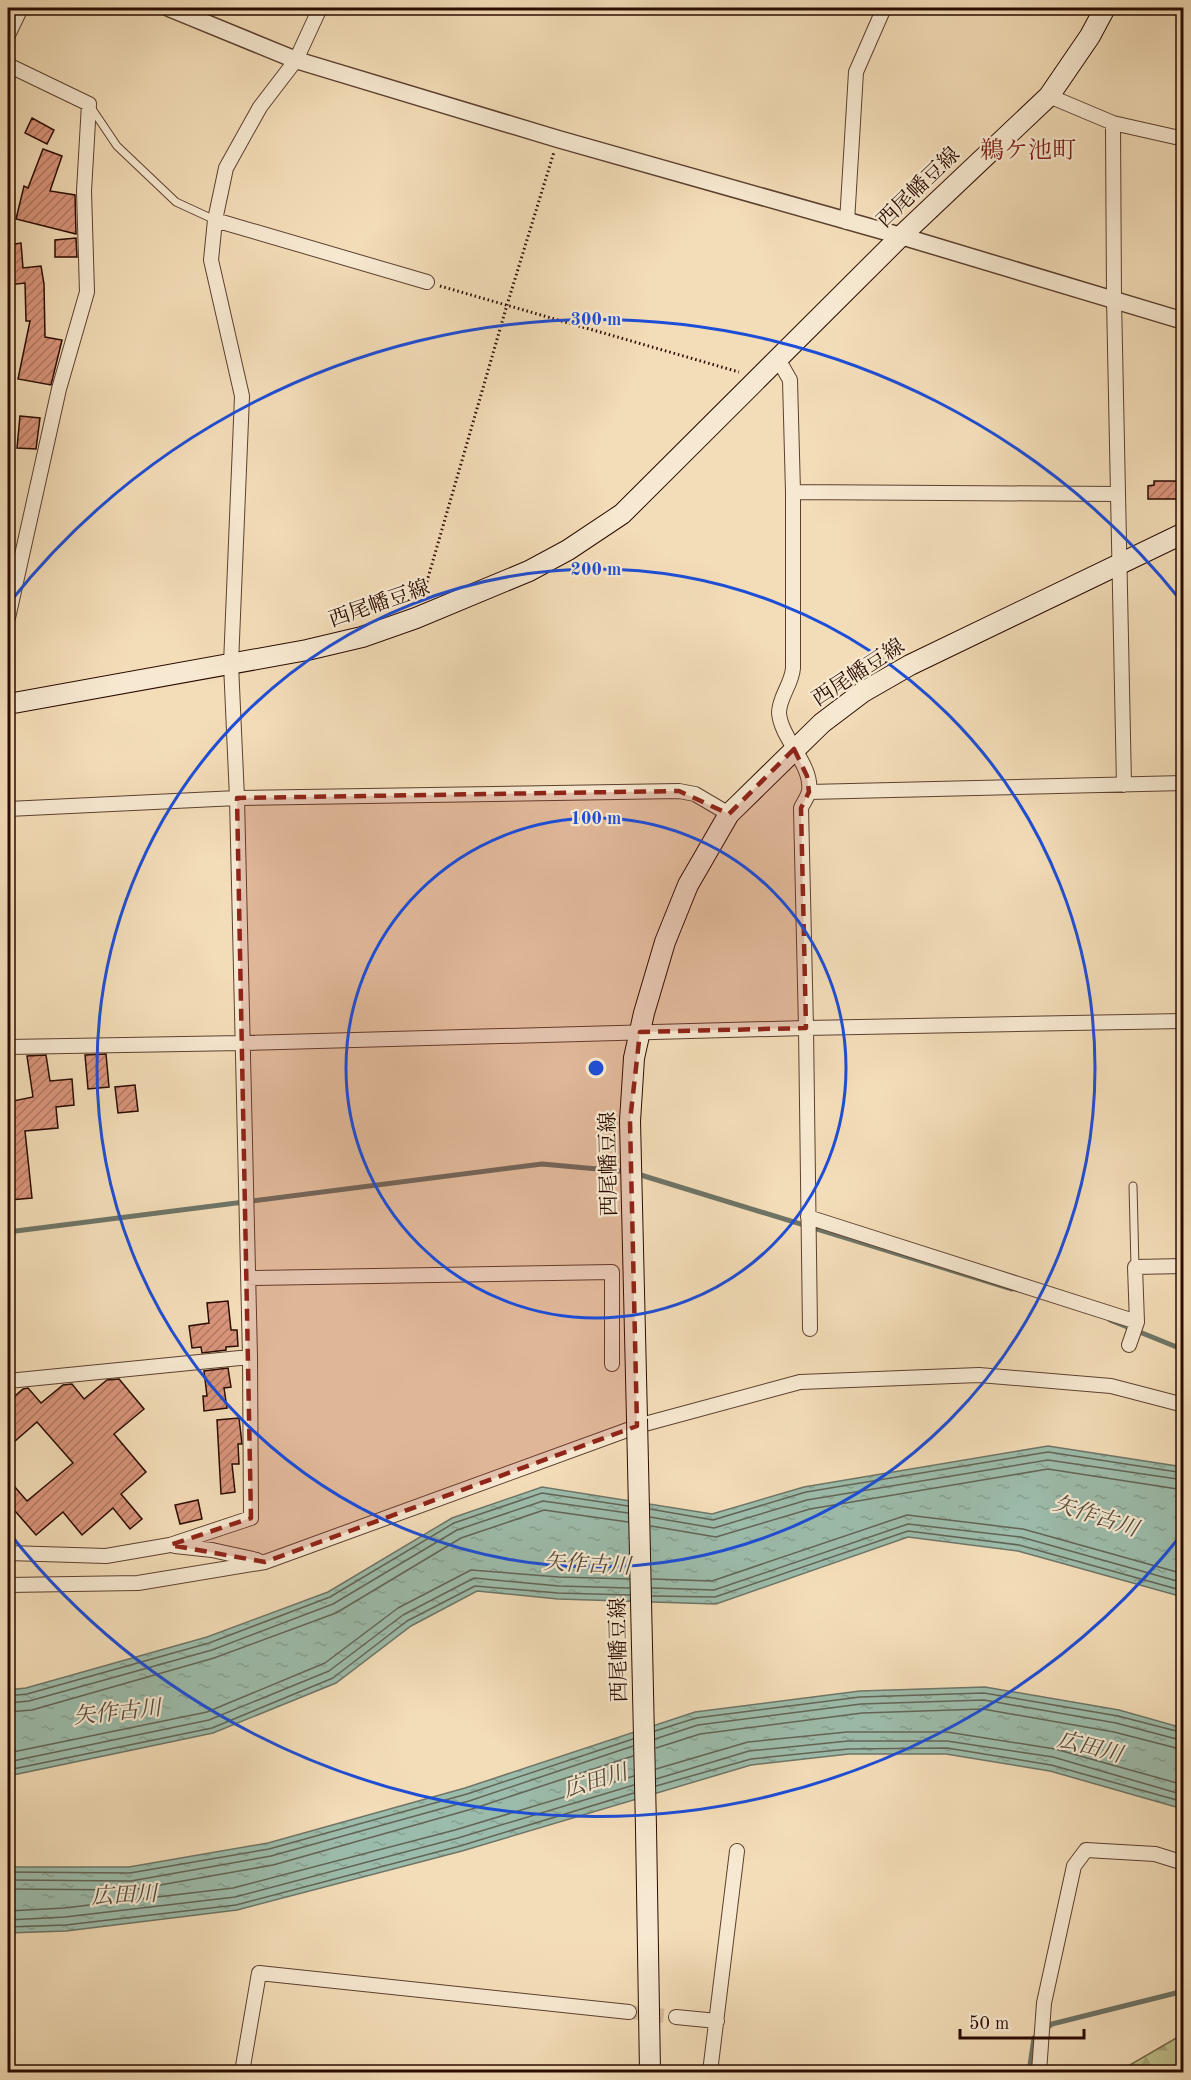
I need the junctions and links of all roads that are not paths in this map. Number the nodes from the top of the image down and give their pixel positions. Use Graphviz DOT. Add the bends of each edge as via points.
graph roads {
  1 [pos="21,8"];
  2 [pos="169,8"];
  3 [pos="320,8"];
  4 [pos="884,8"];
  5 [pos="1105,8"];
  6 [pos="8,35"];
  7 [pos="296,60"];
  8 [pos="8,65"];
  9 [pos="1049,96"];
  10 [pos="89,104"];
  11 [pos="1113,123"];
  12 [pos="1184,139"];
  13 [pos="215,220"];
  14 [pos="847,222"];
  15 [pos="901,236"];
  16 [pos="427,282"];
  17 [pos="1114,299"];
  18 [pos="1184,321"];
  19 [pos="778,359"];
  20 [pos="794,492"];
  21 [pos="1118,494"];
  22 [pos="1184,533"];
  23 [pos="1120,564"];
  24 [pos="8,618"];
  25 [pos="231,664"];
  26 [pos="8,704"];
  27 [pos="794,749"];
  28 [pos="1184,783"];
  29 [pos="1124,785"];
  30 [pos="809,792"];
  31 [pos="237,798"];
  32 [pos="8,809"];
  33 [pos="729,814"];
  34 [pos="1184,1021"];
  35 [pos="806,1028"];
  36 [pos="640,1032"];
  37 [pos="242,1043"];
  38 [pos="8,1047"];
  39 [pos="1133,1186"];
  40 [pos="808,1217"];
  41 [pos="1184,1266"];
  42 [pos="1136,1267"];
  43 [pos="248,1278"];
  44 [pos="1137,1322"];
  45 [pos="810,1329"];
  46 [pos="1129,1345"];
  47 [pos="250,1357"];
  48 [pos="612,1364"];
  49 [pos="8,1381"];
  50 [pos="1184,1405"];
  51 [pos="170,1545"];
  52 [pos="8,1553"];
  53 [pos="265,1562"];
  54 [pos="8,1585"];
  55 [pos="737,1851"];
  56 [pos="1184,1863"];
  57 [pos="629,2012"];
  58 [pos="676,2017"];
  59 [pos="717,2021"];
  60 [pos="242,2073"];
  61 [pos="650,2073"];
  62 [pos="710,2073"];
  63 [pos="1039,2073"];
  1 -- 6 [label="street"];
  2 -- 7 [label="street"];
  3 -- 7 [label="street"];
  4 -- 14 [label="street" via="856,72"];
  5 -- 9 [label="main road, 西尾幡豆線"];
  7 -- 13 [label="street" via="260,106 226,168"];
  7 -- 14 [label="street"];
  8 -- 10 [label="street"];
  9 -- 11 [label="street"];
  9 -- 15 [label="main road, 西尾幡豆線"];
  10 -- 13 [label="lane" via="117,146 176,202"];
  10 -- 24 [label="street" via="84,191 87,292 59,389"];
  11 -- 12 [label="street"];
  11 -- 17 [label="street"];
  13 -- 16 [label="street"];
  13 -- 25 [label="street" via="211,260 242,396"];
  14 -- 15 [label="street"];
  15 -- 17 [label="street"];
  15 -- 19 [label="main road, 西尾幡豆線"];
  17 -- 18 [label="street"];
  17 -- 21 [label="street"];
  19 -- 20 [label="street" via="790,380"];
  19 -- 25 [label="main road, 西尾幡豆線" via="622,514 568,550 529,571 362,637"];
  20 -- 21 [label="street"];
  20 -- 27 [label="street" via="793,675 779,714"];
  21 -- 23 [label="street"];
  22 -- 23 [label="main road, 西尾幡豆線"];
  23 -- 27 [label="main road, 西尾幡豆線" via="910,665 834,713"];
  23 -- 29 [label="street"];
  25 -- 26 [label="main road, 西尾幡豆線"];
  25 -- 31 [label="street"];
  27 -- 30 [label="street" via="807,776"];
  27 -- 33 [label="main road, 西尾幡豆線"];
  28 -- 29 [label="street"];
  29 -- 30 [label="street"];
  30 -- 35 [label="street" via="801,808"];
  31 -- 32 [label="street"];
  31 -- 33 [label="street" via="679,791 695,794"];
  31 -- 37 [label="street"];
  33 -- 36 [label="main road, 西尾幡豆線" via="680,904"];
  34 -- 35 [label="street"];
  35 -- 36 [label="street"];
  35 -- 40 [label="street"];
  36 -- 37 [label="street"];
  36 -- 61 [label="main road, 西尾幡豆線, bridge" via="634,1058 630,1121"];
  37 -- 38 [label="street"];
  37 -- 43 [label="street"];
  39 -- 42 [label="lane"];
  40 -- 44 [label="street"];
  40 -- 45 [label="street"];
  41 -- 42 [label="street"];
  42 -- 44 [label="street"];
  43 -- 47 [label="street"];
  43 -- 48 [label="street" via="612,1272"];
  44 -- 46 [label="street"];
  47 -- 49 [label="street"];
  47 -- 51 [label="street" via="251,1518"];
  50 -- 53 [label="street" via="1111,1386 979,1375 800,1382 641,1425"];
  51 -- 52 [label="street" via="106,1556"];
  51 -- 53 [label="street"];
  53 -- 54 [label="street" via="138,1583"];
  55 -- 59 [label="street"];
  56 -- 63 [label="street" via="1155,1854 1086,1850 1074,1866 1044,2003"];
  57 -- 60 [label="street" via="259,1973"];
  58 -- 59 [label="street"];
  59 -- 62 [label="street"];
}
